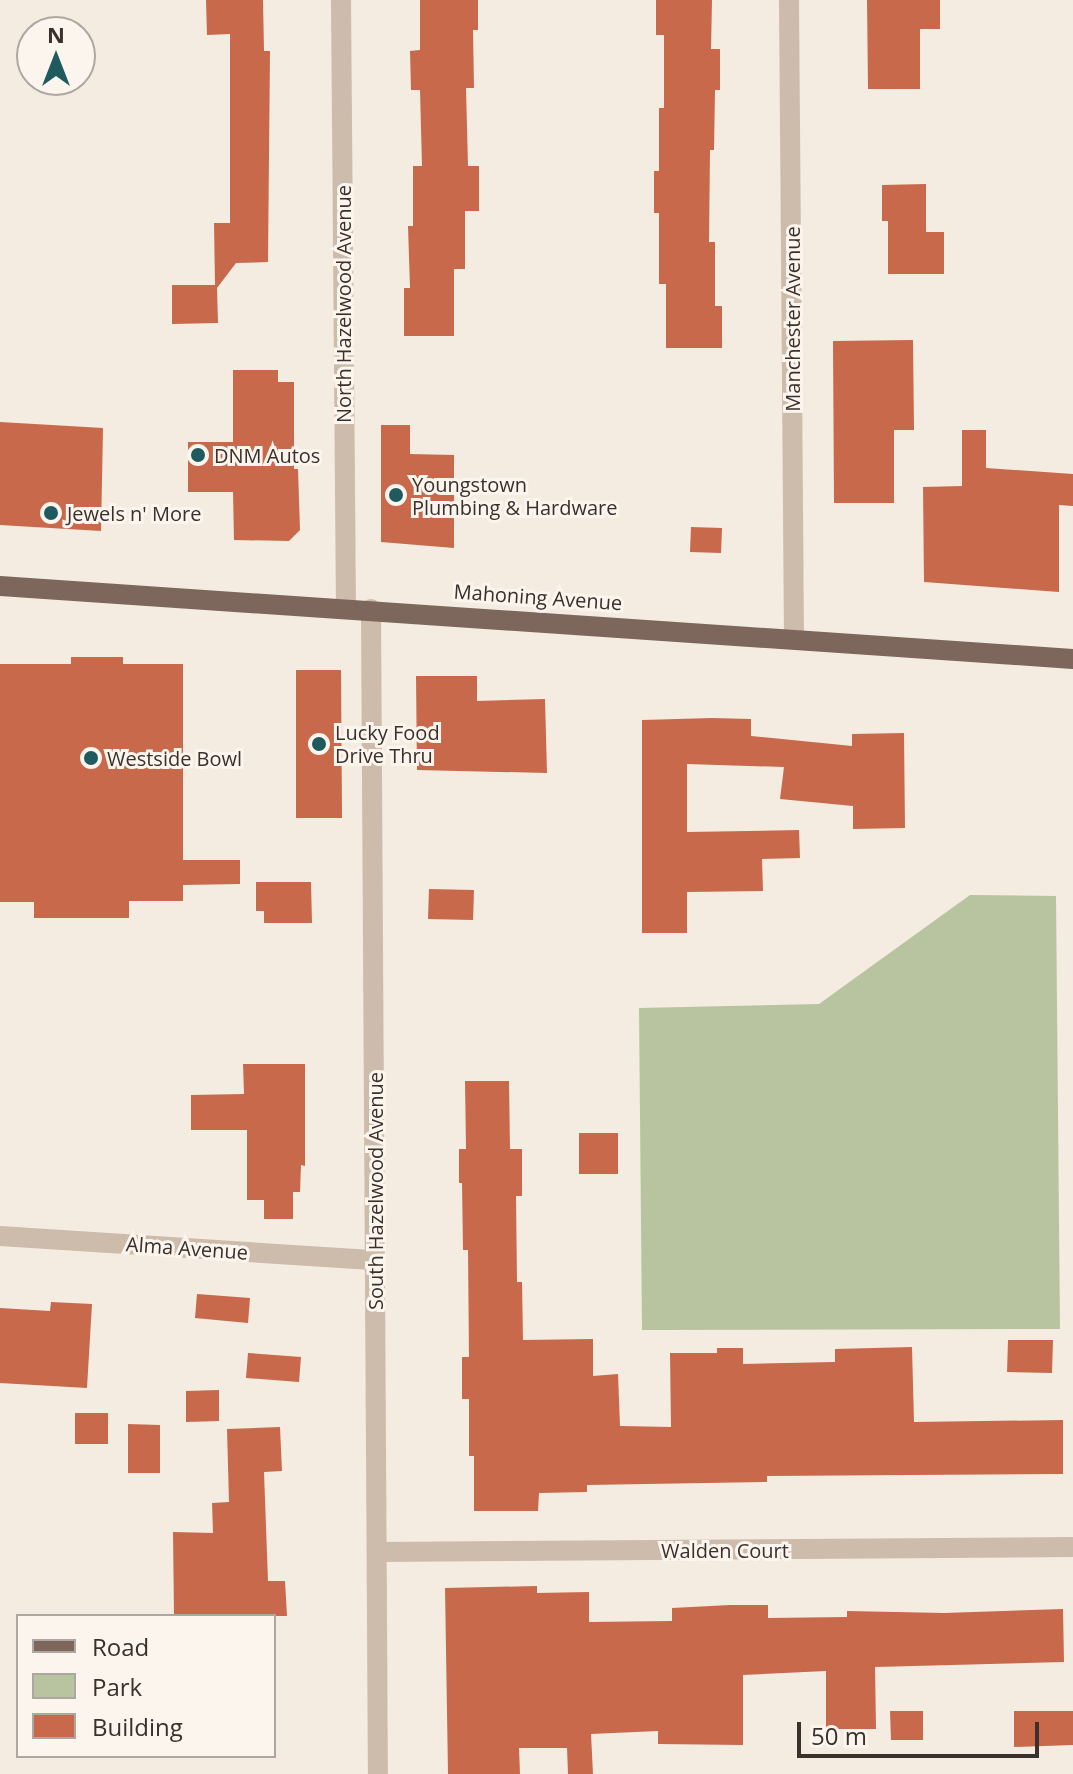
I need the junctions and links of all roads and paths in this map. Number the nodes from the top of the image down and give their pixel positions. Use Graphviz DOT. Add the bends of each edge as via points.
graph roads {
  1 [pos="341,0"];
  2 [pos="789,0"];
  3 [pos="0,586"];
  4 [pos="346,607"];
  5 [pos="371,609"];
  6 [pos="794,639"];
  7 [pos="1073,659"];
  8 [pos="0,1236"];
  9 [pos="375,1260"];
  10 [pos="1073,1547"];
  11 [pos="377,1552"];
  12 [pos="378,1774"];
  1 -- 4 [label="street, North Hazelwood Avenue"];
  2 -- 6 [label="street, Manchester Avenue"];
  3 -- 4 [label="main road, Mahoning Avenue"];
  4 -- 5 [label="main road, Mahoning Avenue"];
  5 -- 6 [label="main road, Mahoning Avenue"];
  5 -- 9 [label="street, South Hazelwood Avenue"];
  6 -- 7 [label="main road, Mahoning Avenue"];
  8 -- 9 [label="street, Alma Avenue"];
  9 -- 11 [label="street, South Hazelwood Avenue"];
  10 -- 11 [label="street, Walden Court"];
  11 -- 12 [label="street, South Hazelwood Avenue"];
}
